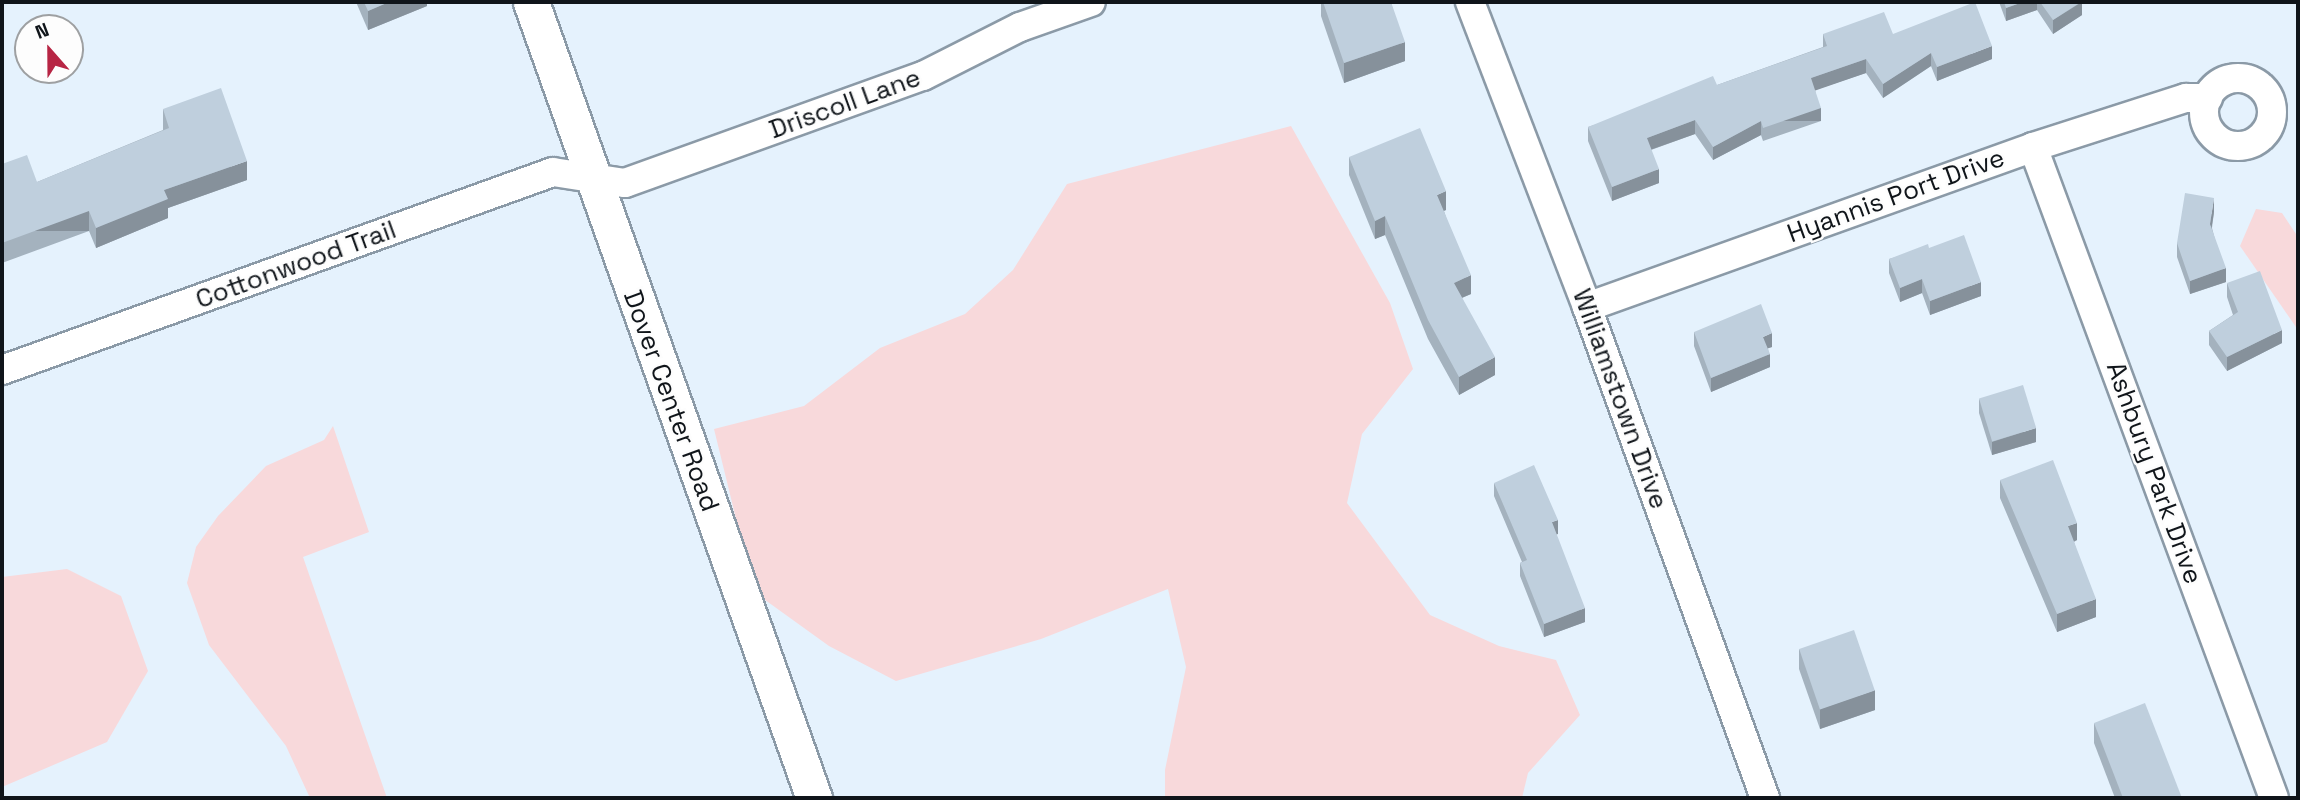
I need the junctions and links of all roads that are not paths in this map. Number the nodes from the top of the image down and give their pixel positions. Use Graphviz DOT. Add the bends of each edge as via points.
graph roads {
  1 [pos="531,2"];
  2 [pos="1091,2"];
  3 [pos="1470,2"];
  4 [pos="2208,98"];
  5 [pos="2033,147"];
  6 [pos="592,177"];
  7 [pos="1587,307"];
  8 [pos="2,370"];
  9 [pos="814,798"];
  10 [pos="1765,798"];
  11 [pos="2274,798"];
  1 -- 6 [label="street, Dover Center Road"];
  2 -- 6 [label="street, Driscoll Lane" via="1020,27 923,76 715,152 625,183"];
  3 -- 7 [label="street, Williamstown Drive"];
  4 -- 5 [label="street, Hyannis Port Drive" via="2186,98"];
  5 -- 7 [label="street, Hyannis Port Drive"];
  5 -- 11 [label="street, Ashbury Park Drive"];
  6 -- 8 [label="street, Cottonwood Trail" via="553,172"];
  6 -- 9 [label="street, Dover Center Road"];
  7 -- 10 [label="street, Williamstown Drive"];
}
